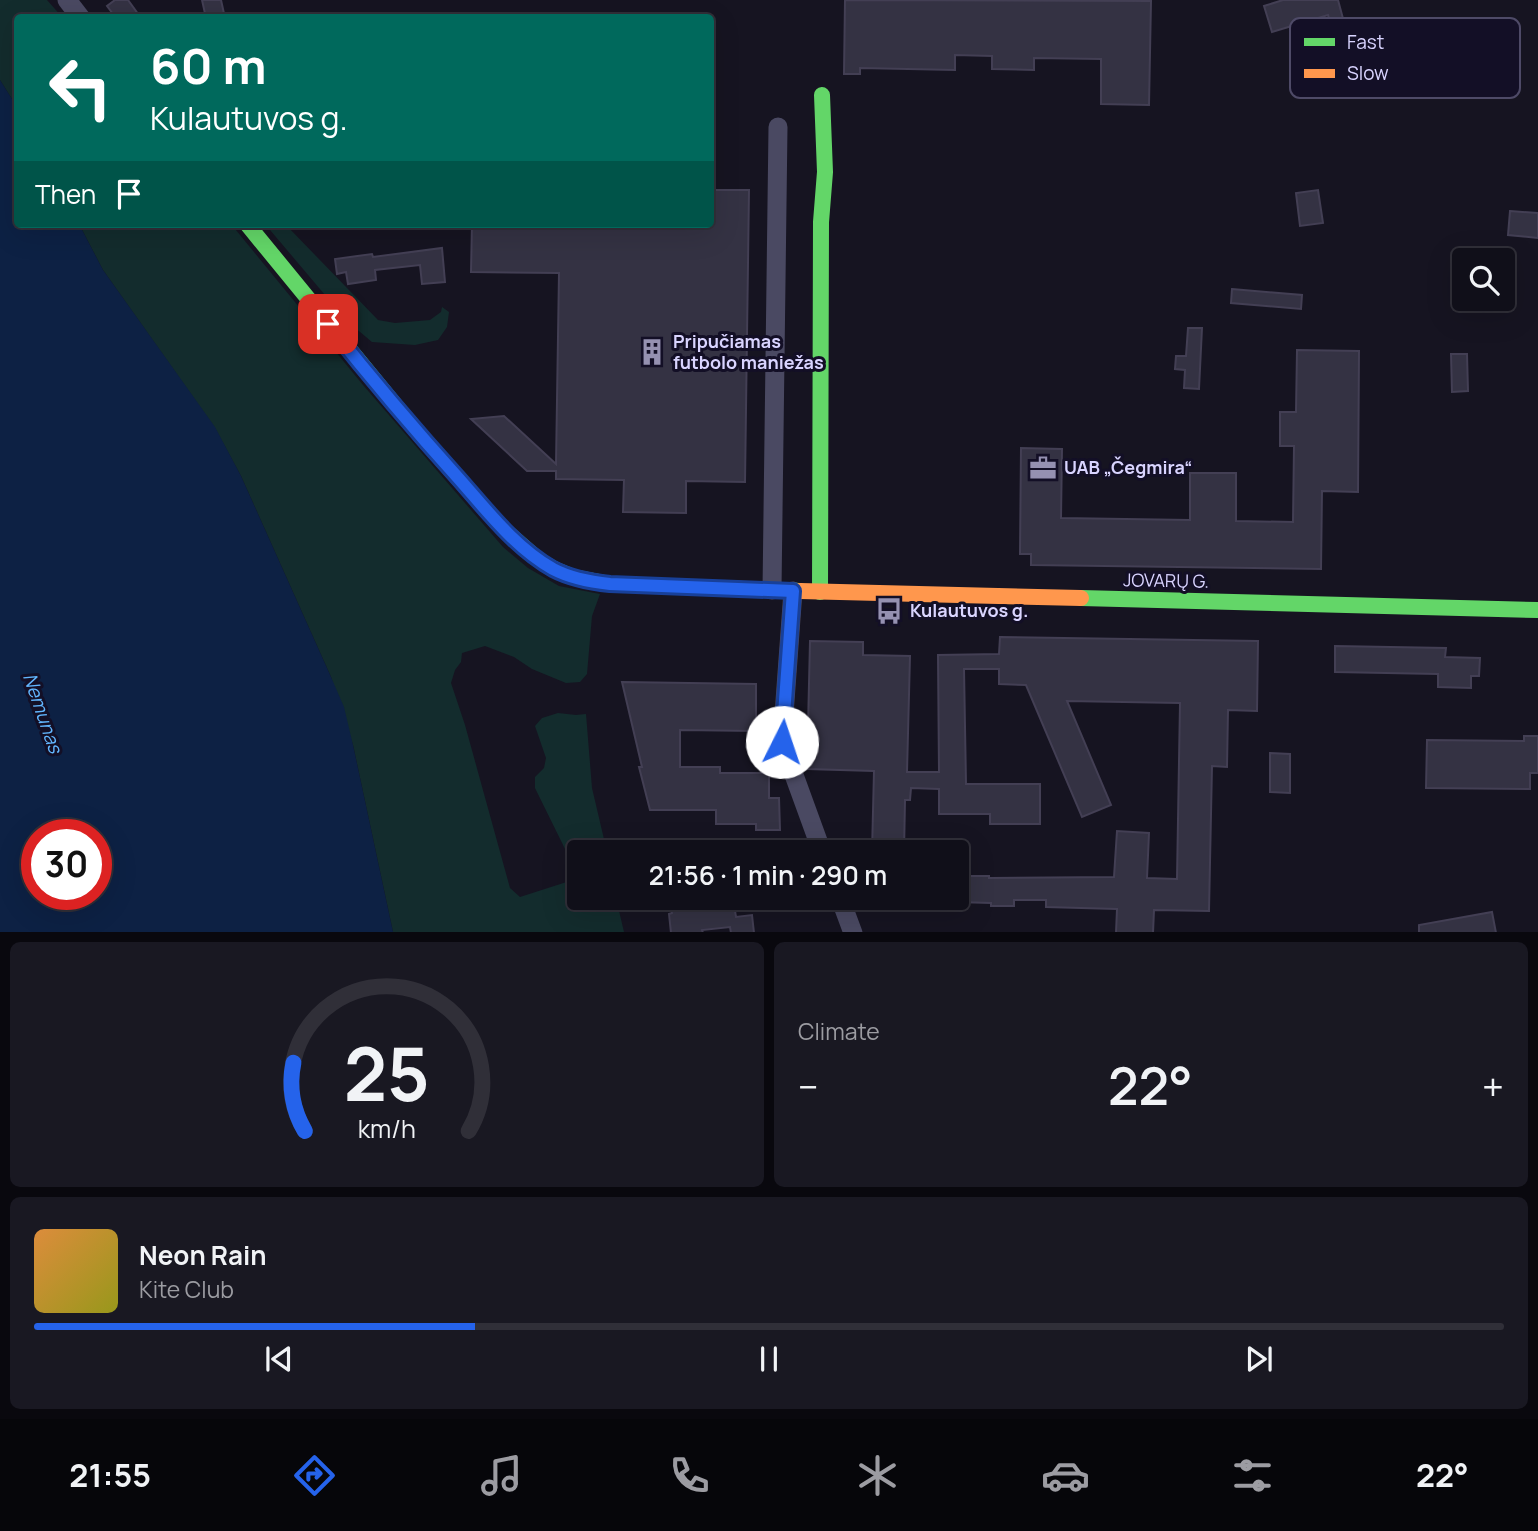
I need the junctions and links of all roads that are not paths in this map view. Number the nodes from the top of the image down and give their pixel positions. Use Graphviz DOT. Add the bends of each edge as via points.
graph roads {
  1 [pos="66,0"];
  2 [pos="78,14"];
  3 [pos="822,95"];
  4 [pos="778,127"];
  5 [pos="250,228"];
  6 [pos="772,590"];
  7 [pos="793,591"];
  8 [pos="820,592"];
  9 [pos="1538,610"];
  10 [pos="818,840"];
  11 [pos="844,910"];
  12 [pos="853,932"];
  1 -- 2 [label="street"];
  3 -- 8 [label="street"];
  4 -- 6 [label="street"];
  5 -- 6 [label="street" via="420,436 509,535 541,561 567,575 595,582"];
  6 -- 7 [label="street"];
  7 -- 8 [label="street, JOVARŲ G."];
  7 -- 10 [label="street" via="782,742"];
  8 -- 9 [label="street, JOVARŲ G."];
  11 -- 12 [label="street"];
}
